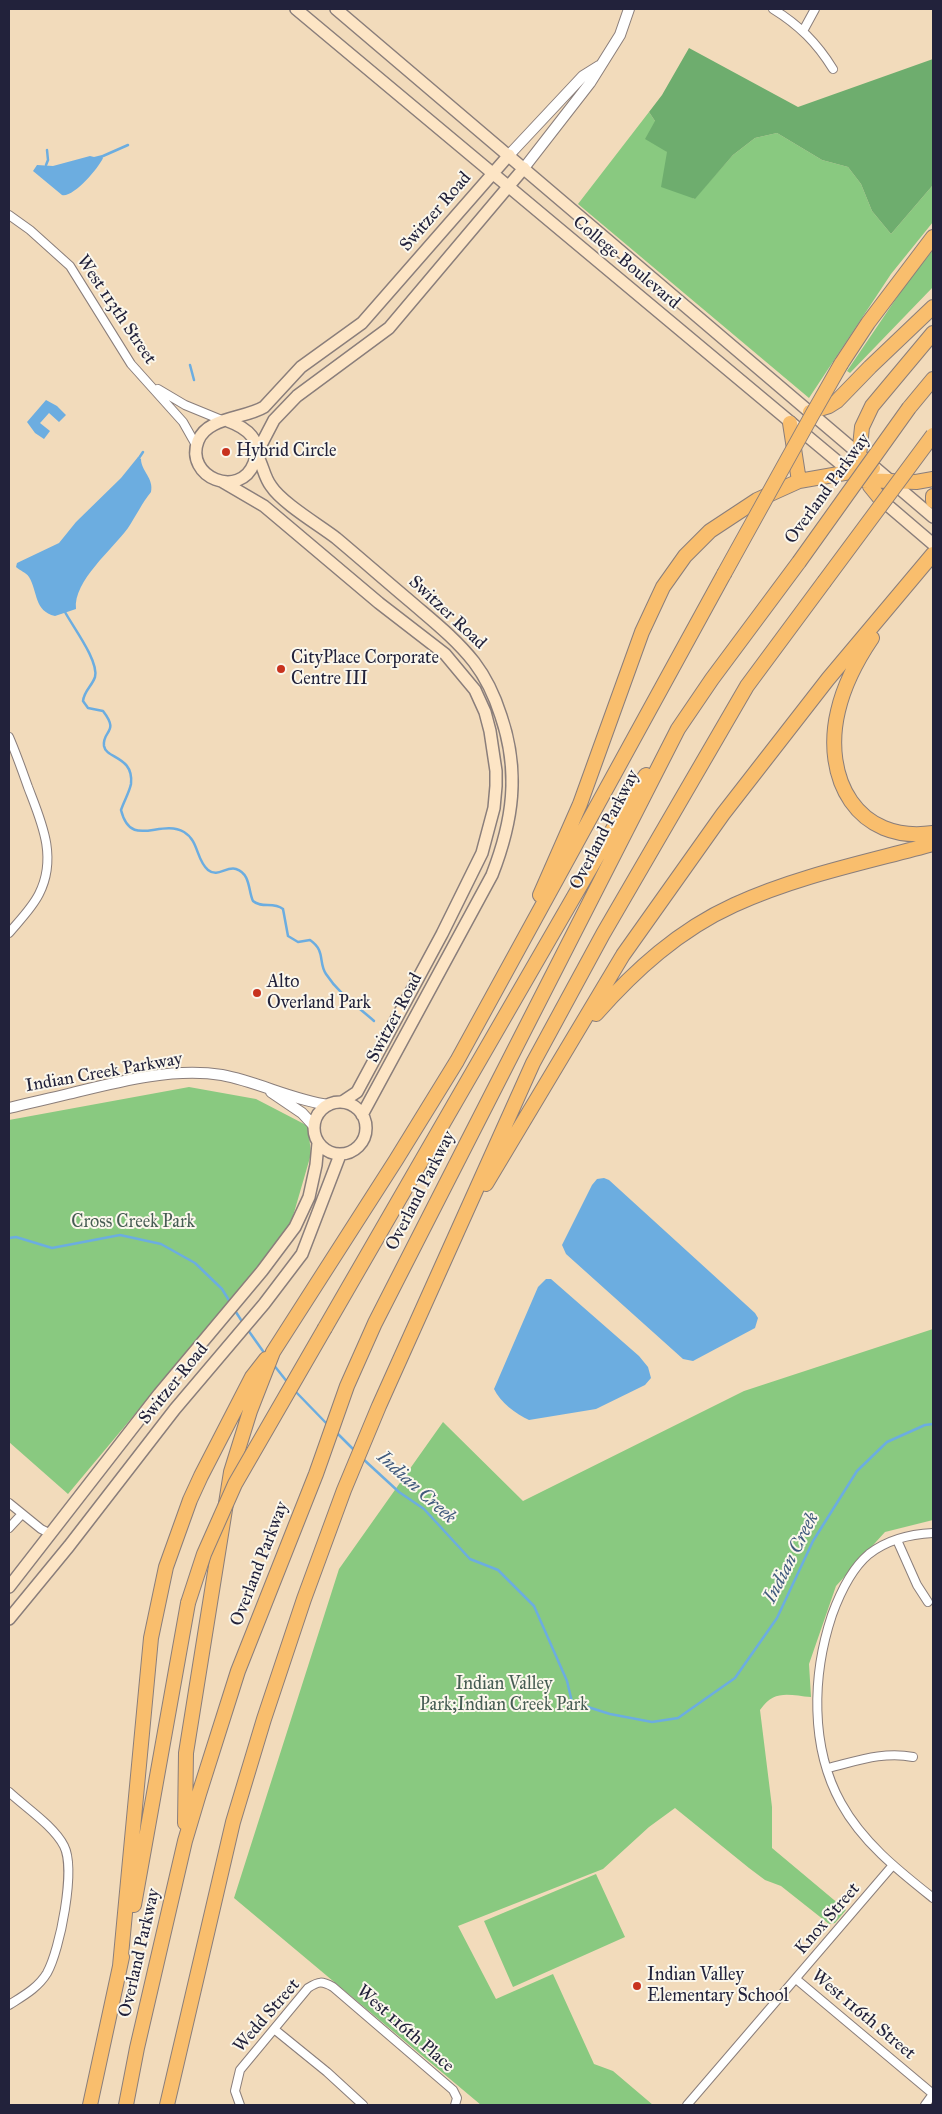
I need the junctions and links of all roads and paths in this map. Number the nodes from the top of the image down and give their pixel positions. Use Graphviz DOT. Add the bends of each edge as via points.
graph roads {
  1 [pos="296,9"];
  2 [pos="336,9"];
  3 [pos="630,9"];
  4 [pos="773,9"];
  5 [pos="815,9"];
  6 [pos="803,31"];
  7 [pos="600,65"];
  8 [pos="833,69"];
  9 [pos="550,112"];
  10 [pos="561,121"];
  11 [pos="509,155"];
  12 [pos="524,168"];
  13 [pos="492,174"];
  14 [pos="508,186"];
  15 [pos="9,215"];
  16 [pos="933,237"];
  17 [pos="933,307"];
  18 [pos="368,317"];
  19 [pos="933,333"];
  20 [pos="383,334"];
  21 [pos="933,378"];
  22 [pos="152,386"];
  23 [pos="810,412"];
  24 [pos="226,421"];
  25 [pos="790,423"];
  26 [pos="933,435"];
  27 [pos="196,445"];
  28 [pos="257,451"];
  29 [pos="862,471"];
  30 [pos="933,479"];
  31 [pos="889,480"];
  32 [pos="799,481"];
  33 [pos="223,482"];
  34 [pos="933,496"];
  35 [pos="933,501"];
  36 [pos="883,502"];
  37 [pos="933,517"];
  38 [pos="334,537"];
  39 [pos="933,544"];
  40 [pos="321,554"];
  41 [pos="933,554"];
  42 [pos="901,593"];
  43 [pos="505,728"];
  44 [pos="678,729"];
  45 [pos="490,731"];
  46 [pos="9,737"];
  47 [pos="933,833"];
  48 [pos="933,844"];
  49 [pos="537,916"];
  50 [pos="9,933"];
  51 [pos="442,934"];
  52 [pos="456,942"];
  53 [pos="572,1040"];
  54 [pos="265,1086"];
  55 [pos="342,1102"];
  56 [pos="328,1105"];
  57 [pos="9,1108"];
  58 [pos="362,1115"];
  59 [pos="314,1126"];
  60 [pos="318,1142"];
  61 [pos="340,1155"];
  62 [pos="451,1243"];
  63 [pos="257,1379"];
  64 [pos="9,1503"];
  65 [pos="22,1514"];
  66 [pos="9,1528"];
  67 [pos="933,1533"];
  68 [pos="51,1534"];
  69 [pos="897,1540"];
  70 [pos="9,1587"];
  71 [pos="928,1602"];
  72 [pos="9,1619"];
  73 [pos="913,1758"];
  74 [pos="828,1768"];
  75 [pos="9,1792"];
  76 [pos="185,1841"];
  77 [pos="893,1865"];
  78 [pos="933,1898"];
  79 [pos="120,1966"];
  80 [pos="796,1979"];
  81 [pos="323,1982"];
  82 [pos="9,2005"];
  83 [pos="274,2029"];
  84 [pos="933,2094"];
  85 [pos="90,2105"];
  86 [pos="126,2105"];
  87 [pos="167,2105"];
  88 [pos="240,2105"];
  89 [pos="363,2105"];
  90 [pos="455,2105"];
  91 [pos="687,2105"];
  92 [pos="925,2105"];
  1 -- 13 [label="main road, College Boulevard"];
  2 -- 11 [label="main road, College Boulevard"];
  3 -- 7 [label="street" via="620,35"];
  4 -- 6 [label="street"];
  5 -- 6 [label="street"];
  6 -- 8 [label="street"];
  7 -- 9 [label="street" via="583,76"];
  7 -- 10 [label="street"];
  9 -- 10 [label="street"];
  9 -- 11 [label="street"];
  10 -- 12 [label="street"];
  11 -- 12 [label="main road, College Boulevard"];
  11 -- 13 [label="main road, Switzer Road"];
  12 -- 14 [label="main road"];
  12 -- 23 [label="main road, College Boulevard"];
  13 -- 14 [label="main road, College Boulevard"];
  13 -- 18 [label="main road, Switzer Road"];
  14 -- 20 [label="main road"];
  14 -- 25 [label="main road, College Boulevard"];
  15 -- 22 [label="street, West 113th Street" via="70,266 131,364"];
  16 -- 49 [label="highway, bridge" via="868,323 812,415"];
  17 -- 23 [label="highway" via="837,401"];
  18 -- 20 [label="main road"];
  18 -- 24 [label="main road, Switzer Road" via="301,367 264,407"];
  19 -- 29 [label="highway" via="866,415 860,437"];
  20 -- 28 [label="main road" via="297,396 274,420"];
  21 -- 44 [label="highway, Overland Parkway, bridge"];
  22 -- 24 [label="street, West 113th Street" via="184,405"];
  22 -- 27 [label="street, West 113th Street" via="187,428"];
  23 -- 29 [label="main road, College Boulevard"];
  24 -- 27 [label="main road" via="206,429"];
  24 -- 28 [label="main road" via="243,426 250,433"];
  25 -- 29 [label="main road, College Boulevard"];
  25 -- 32 [label="highway"];
  26 -- 62 [label="highway, bridge" via="747,686 533,1062"];
  27 -- 33 [label="main road" via="199,465 205,474"];
  28 -- 33 [label="main road" via="251,470 243,478"];
  28 -- 38 [label="main road, Switzer Road" via="275,491"];
  29 -- 31 [label="highway"];
  29 -- 32 [label="highway"];
  29 -- 36 [label="highway"];
  30 -- 31 [label="highway" via="916,482"];
  31 -- 37 [label="main road"];
  32 -- 49 [label="highway" via="757,500 710,531 685,556 663,587 642,632 580,804 540,893"];
  33 -- 40 [label="main road, Switzer Road" via="264,506"];
  34 -- 35 [label="highway"];
  36 -- 39 [label="main road"];
  38 -- 40 [label="main road"];
  38 -- 43 [label="main road, Switzer Road" via="458,642 488,684"];
  40 -- 45 [label="main road, Switzer Road" via="432,642 456,666 480,701"];
  41 -- 42 [label="highway"];
  42 -- 47 [label="highway" via="846,684 835,723 835,763 845,793 866,818 896,833"];
  42 -- 53 [label="highway" via="828,679 723,814 623,955"];
  43 -- 45 [label="main road"];
  43 -- 52 [label="main road, Switzer Road" via="513,773 509,821 492,875"];
  44 -- 76 [label="highway, Overland Parkway" via="375,1322 238,1671"];
  44 -- 79 [label="highway, bridge" via="632,796 235,1484 204,1554 188,1603 135,1901"];
  45 -- 51 [label="main road, Switzer Road" via="496,771 491,822 482,852"];
  46 -- 50 [label="street" via="40,818 48,852 39,894"];
  48 -- 53 [label="highway" via="778,887 733,905 669,944 627,979"];
  49 -- 63 [label="highway" via="427,1112 273,1352 259,1366"];
  51 -- 52 [label="main road"];
  51 -- 55 [label="main road, Switzer Road" via="357,1092"];
  52 -- 58 [label="main road, Switzer Road"];
  53 -- 62 [label="highway"];
  54 -- 56 [label="street, Indian Creek Parkway" via="308,1102"];
  54 -- 57 [label="street, Indian Creek Parkway" via="221,1075 174,1074 98,1087"];
  54 -- 59 [label="street, Indian Creek Parkway"];
  55 -- 56 [label="main road, Switzer Road"];
  55 -- 58 [label="main road" via="357,1108"];
  56 -- 59 [label="main road" via="316,1117"];
  58 -- 61 [label="main road" via="366,1122 365,1138 355,1150"];
  59 -- 60 [label="main road, Switzer Road"];
  60 -- 61 [label="main road" via="331,1153"];
  60 -- 68 [label="main road, Switzer Road" via="309,1197 295,1228 159,1394"];
  61 -- 72 [label="main road, Switzer Road" via="302,1254"];
  62 -- 87 [label="highway" via="344,1490 264,1719 233,1822"];
  63 -- 76 [label="highway" via="231,1472 186,1753"];
  63 -- 79 [label="highway" via="190,1500 166,1567 151,1638"];
  64 -- 65 [label="street"];
  65 -- 66 [label="street"];
  65 -- 68 [label="street"];
  67 -- 69 [label="street" via="912,1534"];
  68 -- 70 [label="main road, Switzer Road"];
  69 -- 71 [label="street"];
  69 -- 74 [label="street" via="876,1549 857,1566 830,1620 819,1662 817,1689 820,1737"];
  73 -- 74 [label="street" via="879,1755"];
  74 -- 77 [label="street" via="835,1790 854,1823"];
  75 -- 82 [label="street" via="58,1836 68,1857 69,1883 48,1972 39,1983"];
  76 -- 86 [label="highway, Overland Parkway"];
  77 -- 78 [label="street"];
  77 -- 80 [label="street, Knox Street"];
  79 -- 85 [label="highway"];
  80 -- 84 [label="street, West 116th Street"];
  80 -- 91 [label="street, Knox Street"];
  81 -- 83 [label="street, Wedd Street" via="308,1988"];
  81 -- 90 [label="street, West 116th Place" via="334,1987 453,2090 457,2098"];
  83 -- 88 [label="street, Wedd Street" via="240,2070 235,2091"];
  83 -- 89 [label="street"];
  84 -- 92 [label="street, West 116th Street"];
}
